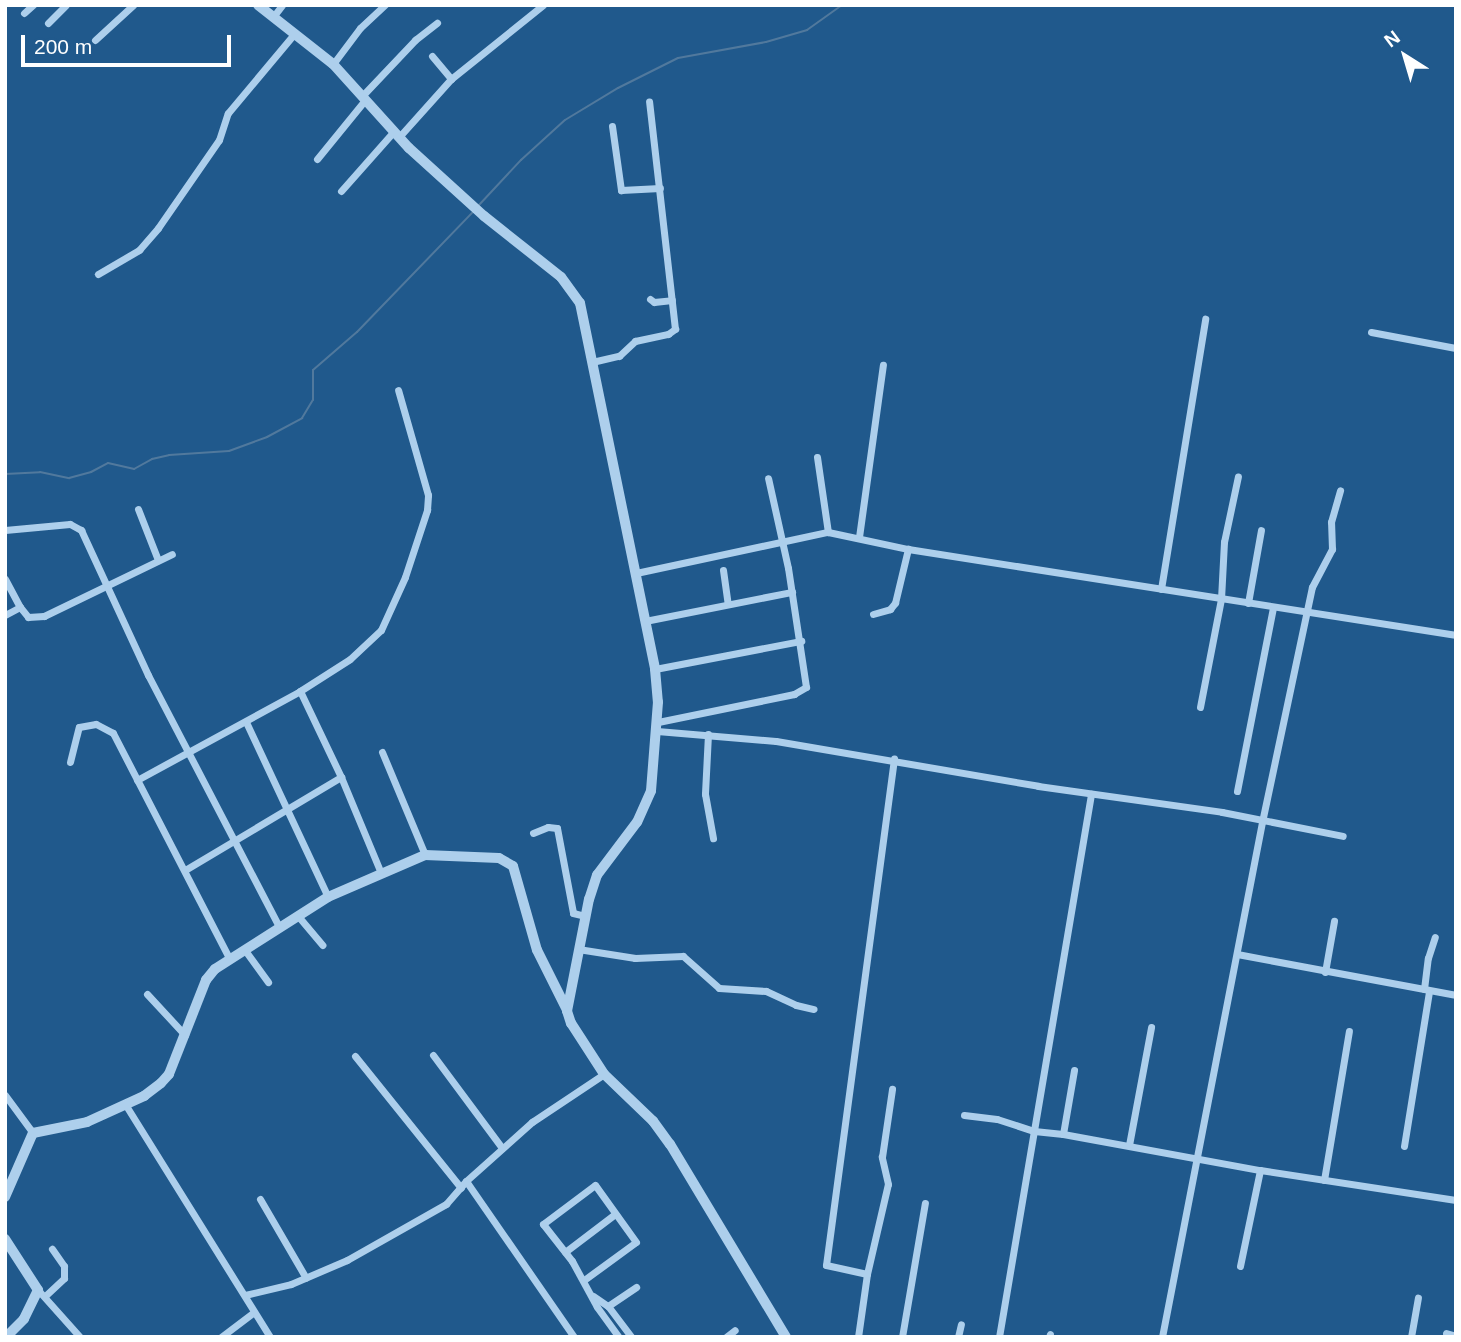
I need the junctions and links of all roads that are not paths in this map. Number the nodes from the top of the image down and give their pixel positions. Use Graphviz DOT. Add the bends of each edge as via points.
graph roads {
  1 [pos="33,5"];
  2 [pos="66,5"];
  3 [pos="133,5"];
  4 [pos="258,5"];
  5 [pos="282,5"];
  6 [pos="385,5"];
  7 [pos="543,5"];
  8 [pos="24,13"];
  9 [pos="273,17"];
  10 [pos="48,23"];
  11 [pos="437,23"];
  12 [pos="295,33"];
  13 [pos="95,40"];
  14 [pos="432,56"];
  15 [pos="333,64"];
  16 [pos="451,79"];
  17 [pos="365,96"];
  18 [pos="649,101"];
  19 [pos="612,126"];
  20 [pos="396,134"];
  21 [pos="317,159"];
  22 [pos="660,188"];
  23 [pos="341,191"];
  24 [pos="99,274"];
  25 [pos="650,299"];
  26 [pos="672,300"];
  27 [pos="1205,319"];
  28 [pos="1371,332"];
  29 [pos="1456,348"];
  30 [pos="592,362"];
  31 [pos="883,365"];
  32 [pos="398,390"];
  33 [pos="817,457"];
  34 [pos="1238,476"];
  35 [pos="768,478"];
  36 [pos="1340,490"];
  37 [pos="138,509"];
  38 [pos="5,530"];
  39 [pos="1261,530"];
  40 [pos="828,532"];
  41 [pos="859,537"];
  42 [pos="782,542"];
  43 [pos="908,549"];
  44 [pos="172,554"];
  45 [pos="158,561"];
  46 [pos="723,570"];
  47 [pos="636,573"];
  48 [pos="5,579"];
  49 [pos="107,584"];
  50 [pos="1161,589"];
  51 [pos="792,592"];
  52 [pos="1221,599"];
  53 [pos="1248,603"];
  54 [pos="728,604"];
  55 [pos="20,607"];
  56 [pos="1273,607"];
  57 [pos="1307,613"];
  58 [pos="873,614"];
  59 [pos="5,615"];
  60 [pos="645,621"];
  61 [pos="1456,635"];
  62 [pos="800,641"];
  63 [pos="655,669"];
  64 [pos="300,691"];
  65 [pos="1200,707"];
  66 [pos="246,722"];
  67 [pos="657,726"];
  68 [pos="708,734"];
  69 [pos="190,751"];
  70 [pos="382,752"];
  71 [pos="894,759"];
  72 [pos="70,761"];
  73 [pos="341,777"];
  74 [pos="137,780"];
  75 [pos="1237,791"];
  76 [pos="1091,794"];
  77 [pos="287,809"];
  78 [pos="1262,822"];
  79 [pos="533,833"];
  80 [pos="1343,836"];
  81 [pos="713,838"];
  82 [pos="235,840"];
  83 [pos="425,855"];
  84 [pos="185,870"];
  85 [pos="381,873"];
  86 [pos="328,897"];
  87 [pos="298,916"];
  88 [pos="585,916"];
  89 [pos="1334,921"];
  90 [pos="279,928"];
  91 [pos="1435,937"];
  92 [pos="322,945"];
  93 [pos="244,949"];
  94 [pos="578,949"];
  95 [pos="1237,954"];
  96 [pos="229,958"];
  97 [pos="1325,972"];
  98 [pos="268,982"];
  99 [pos="1427,990"];
  100 [pos="147,994"];
  101 [pos="1456,995"];
  102 [pos="814,1009"];
  103 [pos="567,1011"];
  104 [pos="1151,1027"];
  105 [pos="1349,1031"];
  106 [pos="184,1035"];
  107 [pos="433,1055"];
  108 [pos="355,1056"];
  109 [pos="1074,1070"];
  110 [pos="604,1073"];
  111 [pos="892,1089"];
  112 [pos="5,1095"];
  113 [pos="125,1104"];
  114 [pos="964,1115"];
  115 [pos="1034,1132"];
  116 [pos="33,1133"];
  117 [pos="1063,1134"];
  118 [pos="1129,1145"];
  119 [pos="1404,1146"];
  120 [pos="502,1148"];
  121 [pos="1195,1156"];
  122 [pos="1260,1170"];
  123 [pos="1324,1180"];
  124 [pos="463,1185"];
  125 [pos="5,1198"];
  126 [pos="260,1199"];
  127 [pos="1456,1200"];
  128 [pos="925,1203"];
  129 [pos="615,1214"];
  130 [pos="5,1239"];
  131 [pos="52,1249"];
  132 [pos="565,1252"];
  133 [pos="1240,1266"];
  134 [pos="867,1274"];
  135 [pos="306,1278"];
  136 [pos="584,1280"];
  137 [pos="636,1287"];
  138 [pos="42,1293"];
  139 [pos="244,1295"];
  140 [pos="593,1296"];
  141 [pos="1418,1298"];
  142 [pos="608,1306"];
  143 [pos="254,1312"];
  144 [pos="961,1324"];
  145 [pos="735,1330"];
  146 [pos="1446,1333"];
  147 [pos="1456,1336"];
  148 [pos="6,1337"];
  149 [pos="80,1337"];
  150 [pos="221,1337"];
  151 [pos="270,1337"];
  152 [pos="574,1337"];
  153 [pos="619,1337"];
  154 [pos="631,1337"];
  155 [pos="726,1337"];
  156 [pos="786,1337"];
  157 [pos="858,1337"];
  158 [pos="902,1337"];
  159 [pos="958,1337"];
  160 [pos="999,1337"];
  161 [pos="1162,1337"];
  162 [pos="1411,1337"];
  1 -- 8 [label="street"];
  2 -- 10 [label="street"];
  3 -- 13 [label="street"];
  4 -- 9 [label="street"];
  5 -- 9 [label="street"];
  6 -- 15 [label="street" via="360,28"];
  7 -- 16 [label="street"];
  9 -- 12 [label="street"];
  11 -- 17 [label="street" via="415,40"];
  12 -- 15 [label="street"];
  12 -- 24 [label="street" via="228,113 219,140 158,228 139,250"];
  14 -- 16 [label="street"];
  15 -- 17 [label="street"];
  16 -- 20 [label="street"];
  17 -- 20 [label="street"];
  17 -- 21 [label="street"];
  18 -- 22 [label="street"];
  19 -- 22 [label="street" via="621,190"];
  20 -- 23 [label="street"];
  20 -- 30 [label="street" via="469,203 572,289 580,303"];
  22 -- 26 [label="street"];
  25 -- 26 [label="street"];
  26 -- 30 [label="street" via="673,332 635,341 619,356"];
  27 -- 50 [label="street"];
  28 -- 29 [label="street"];
  30 -- 47 [label="street"];
  31 -- 41 [label="street"];
  32 -- 64 [label="street" via="428,495 415,546 381,630 350,659"];
  33 -- 40 [label="street"];
  34 -- 52 [label="street" via="1224,542"];
  35 -- 42 [label="street"];
  36 -- 57 [label="street" via="1331,522 1332,549 1312,587"];
  37 -- 45 [label="street"];
  38 -- 49 [label="street" via="78,527"];
  39 -- 53 [label="street"];
  40 -- 41 [label="street"];
  40 -- 42 [label="street"];
  41 -- 43 [label="street"];
  42 -- 47 [label="street"];
  42 -- 51 [label="street"];
  43 -- 50 [label="street"];
  43 -- 58 [label="street" via="895,603"];
  44 -- 45 [label="street"];
  45 -- 49 [label="street"];
  46 -- 54 [label="street"];
  47 -- 60 [label="street"];
  48 -- 55 [label="street"];
  49 -- 55 [label="street" via="44,616 28,617"];
  49 -- 69 [label="street" via="148,675"];
  50 -- 52 [label="street"];
  51 -- 54 [label="street"];
  51 -- 62 [label="street"];
  52 -- 53 [label="street"];
  52 -- 65 [label="street"];
  53 -- 56 [label="street"];
  54 -- 60 [label="street"];
  55 -- 59 [label="street"];
  56 -- 57 [label="street"];
  56 -- 75 [label="street"];
  57 -- 61 [label="street"];
  57 -- 78 [label="street"];
  60 -- 63 [label="street"];
  62 -- 63 [label="street"];
  62 -- 67 [label="street" via="807,681 802,691"];
  63 -- 67 [label="street"];
  64 -- 66 [label="street"];
  64 -- 73 [label="street"];
  66 -- 69 [label="street"];
  66 -- 77 [label="street"];
  67 -- 68 [label="street"];
  67 -- 88 [label="street" via="648,804 597,875"];
  68 -- 71 [label="street"];
  68 -- 81 [label="street" via="705,794"];
  69 -- 74 [label="street"];
  69 -- 82 [label="street"];
  70 -- 83 [label="street"];
  71 -- 76 [label="street"];
  71 -- 134 [label="street" via="826,1265"];
  72 -- 74 [label="street" via="79,727 106,727"];
  73 -- 77 [label="street"];
  73 -- 85 [label="street"];
  74 -- 84 [label="street"];
  76 -- 78 [label="street"];
  76 -- 115 [label="street"];
  77 -- 82 [label="street"];
  77 -- 86 [label="street"];
  78 -- 80 [label="street"];
  78 -- 95 [label="street"];
  79 -- 88 [label="street" via="557,828 573,913"];
  82 -- 84 [label="street"];
  82 -- 90 [label="street"];
  83 -- 85 [label="street"];
  83 -- 103 [label="street" via="499,858 513,866 537,950"];
  84 -- 96 [label="street"];
  85 -- 86 [label="street"];
  86 -- 87 [label="street"];
  87 -- 90 [label="street"];
  87 -- 92 [label="street"];
  88 -- 94 [label="street"];
  89 -- 97 [label="street"];
  90 -- 93 [label="street"];
  91 -- 99 [label="street" via="1428,958"];
  93 -- 96 [label="street"];
  93 -- 98 [label="street"];
  94 -- 102 [label="street" via="635,958 682,956 719,988 773,993"];
  94 -- 103 [label="street"];
  95 -- 97 [label="street"];
  95 -- 121 [label="street"];
  96 -- 106 [label="street" via="206,980"];
  97 -- 99 [label="street"];
  99 -- 101 [label="street"];
  99 -- 119 [label="street"];
  100 -- 106 [label="street"];
  103 -- 110 [label="street"];
  104 -- 118 [label="street"];
  105 -- 123 [label="street"];
  106 -- 113 [label="street" via="169,1074 144,1096"];
  107 -- 120 [label="street"];
  108 -- 124 [label="street"];
  109 -- 117 [label="street"];
  110 -- 120 [label="street"];
  110 -- 156 [label="street" via="670,1144"];
  111 -- 134 [label="street" via="882,1157 888,1184"];
  112 -- 116 [label="street"];
  113 -- 116 [label="street" via="87,1122"];
  113 -- 139 [label="street"];
  114 -- 115 [label="street" via="997,1119"];
  115 -- 117 [label="street"];
  115 -- 160 [label="street"];
  116 -- 125 [label="street"];
  117 -- 118 [label="street"];
  118 -- 121 [label="street"];
  120 -- 124 [label="street"];
  121 -- 122 [label="street"];
  121 -- 161 [label="street"];
  122 -- 123 [label="street"];
  122 -- 133 [label="street"];
  123 -- 127 [label="street"];
  124 -- 135 [label="street" via="446,1204 348,1260"];
  124 -- 152 [label="street"];
  126 -- 135 [label="street"];
  128 -- 158 [label="street"];
  129 -- 132 [label="street"];
  129 -- 132 [label="street" via="595,1185 543,1224"];
  129 -- 136 [label="street" via="636,1242"];
  130 -- 138 [label="street"];
  131 -- 138 [label="street" via="64,1266 64,1278"];
  132 -- 136 [label="street"];
  134 -- 157 [label="street"];
  135 -- 139 [label="street"];
  136 -- 140 [label="street"];
  137 -- 142 [label="street"];
  138 -- 148 [label="street"];
  138 -- 149 [label="street"];
  139 -- 143 [label="street"];
  140 -- 142 [label="street"];
  140 -- 153 [label="street"];
  141 -- 162 [label="street"];
  142 -- 154 [label="street"];
  143 -- 150 [label="street"];
  143 -- 151 [label="street"];
  144 -- 159 [label="street"];
  145 -- 155 [label="street"];
  146 -- 147 [label="street"];
}
